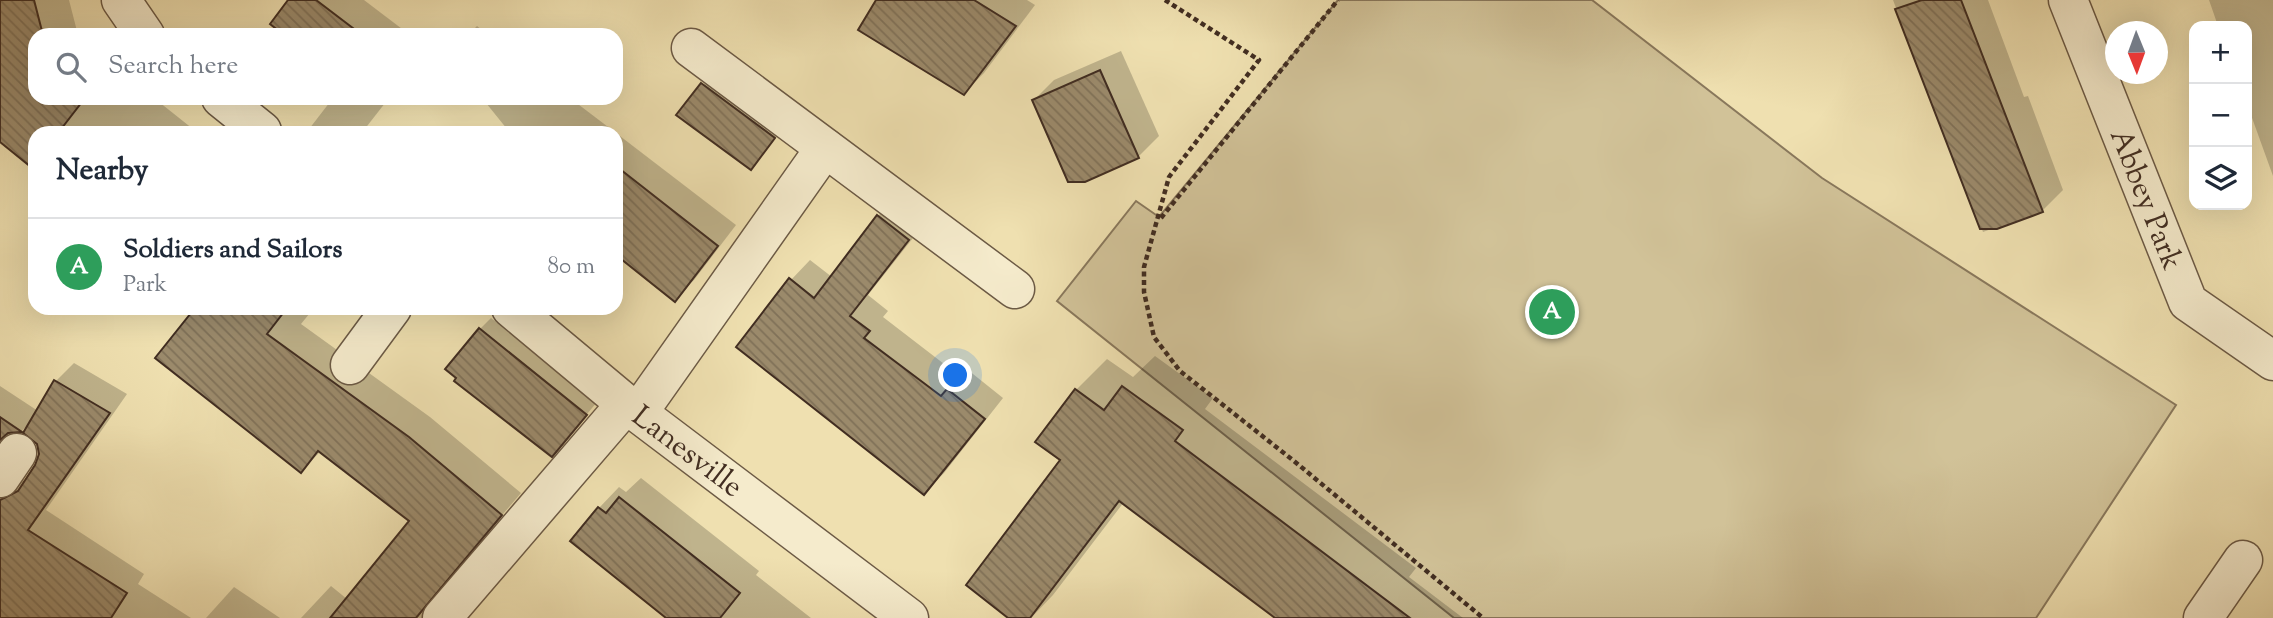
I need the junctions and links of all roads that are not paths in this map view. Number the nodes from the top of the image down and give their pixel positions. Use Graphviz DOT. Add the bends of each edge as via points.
graph roads {
  1 [pos="121,0"];
  2 [pos="2068,0"];
  3 [pos="140,28"];
  4 [pos="691,48"];
  5 [pos="230,105"];
  6 [pos="256,126"];
  7 [pos="825,148"];
  8 [pos="1015,289"];
  9 [pos="387,315"];
  10 [pos="519,315"];
  11 [pos="2273,361"];
  12 [pos="350,365"];
  13 [pos="632,408"];
  14 [pos="2243,560"];
  15 [pos="442,618"];
  16 [pos="909,618"];
  17 [pos="2203,618"];
  1 -- 3 [label="street"];
  2 -- 11 [label="street, Abbey Park" via="2188,302"];
  4 -- 7 [label="street"];
  5 -- 6 [label="street"];
  7 -- 8 [label="street"];
  7 -- 13 [label="street"];
  9 -- 12 [label="street"];
  10 -- 13 [label="street"];
  13 -- 15 [label="street, Lanesville"];
  13 -- 16 [label="street, Lanesville"];
  14 -- 17 [label="street"];
}
